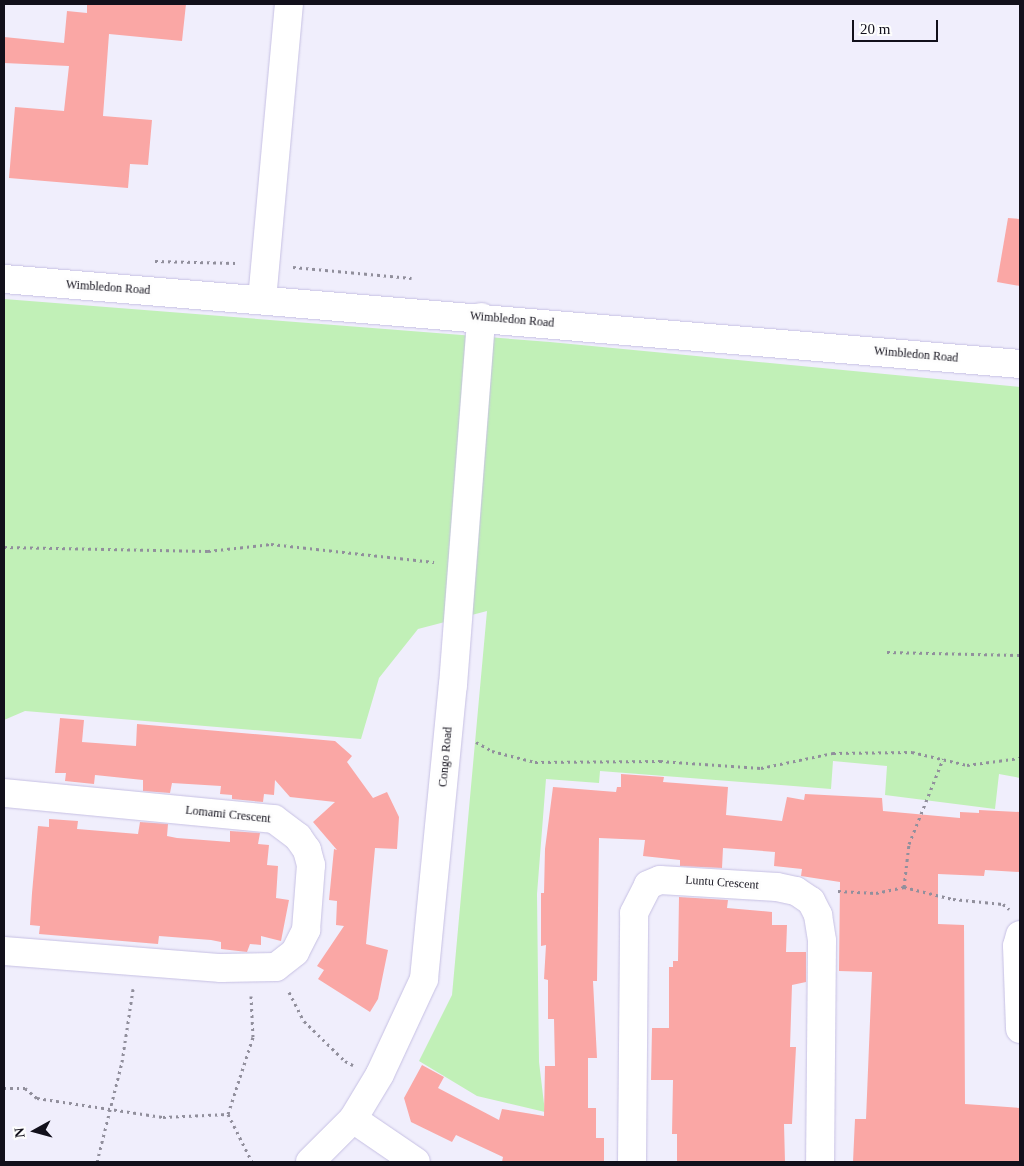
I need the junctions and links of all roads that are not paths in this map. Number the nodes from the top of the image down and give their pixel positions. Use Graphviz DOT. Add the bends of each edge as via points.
graph roads {
  1 [pos="289,4"];
  2 [pos="4,279"];
  3 [pos="262,300"];
  4 [pos="481,317"];
  5 [pos="1020,364"];
  6 [pos="4,793"];
  7 [pos="1017,925"];
  8 [pos="4,951"];
  9 [pos="1020,1029"];
  10 [pos="352,1119"];
  11 [pos="310,1162"];
  12 [pos="416,1162"];
  13 [pos="632,1162"];
  14 [pos="820,1162"];
  1 -- 3 [label="street"];
  2 -- 3 [label="street, Wimbledon Road"];
  3 -- 4 [label="street, Wimbledon Road"];
  4 -- 5 [label="street, Wimbledon Road"];
  4 -- 10 [label="street, Congo Road" via="424,979 380,1074"];
  6 -- 8 [label="street, Lomami Crescent" via="274,819 287,827 307,850 311,865 306,930 295,952 276,967 249,969"];
  7 -- 9 [label="street"];
  10 -- 11 [label="street, Congo Road"];
  10 -- 12 [label="street"];
  13 -- 14 [label="street, Luntu Crescent" via="634,913 648,885 660,880 777,887 796,891 812,901 822,940"];
}
